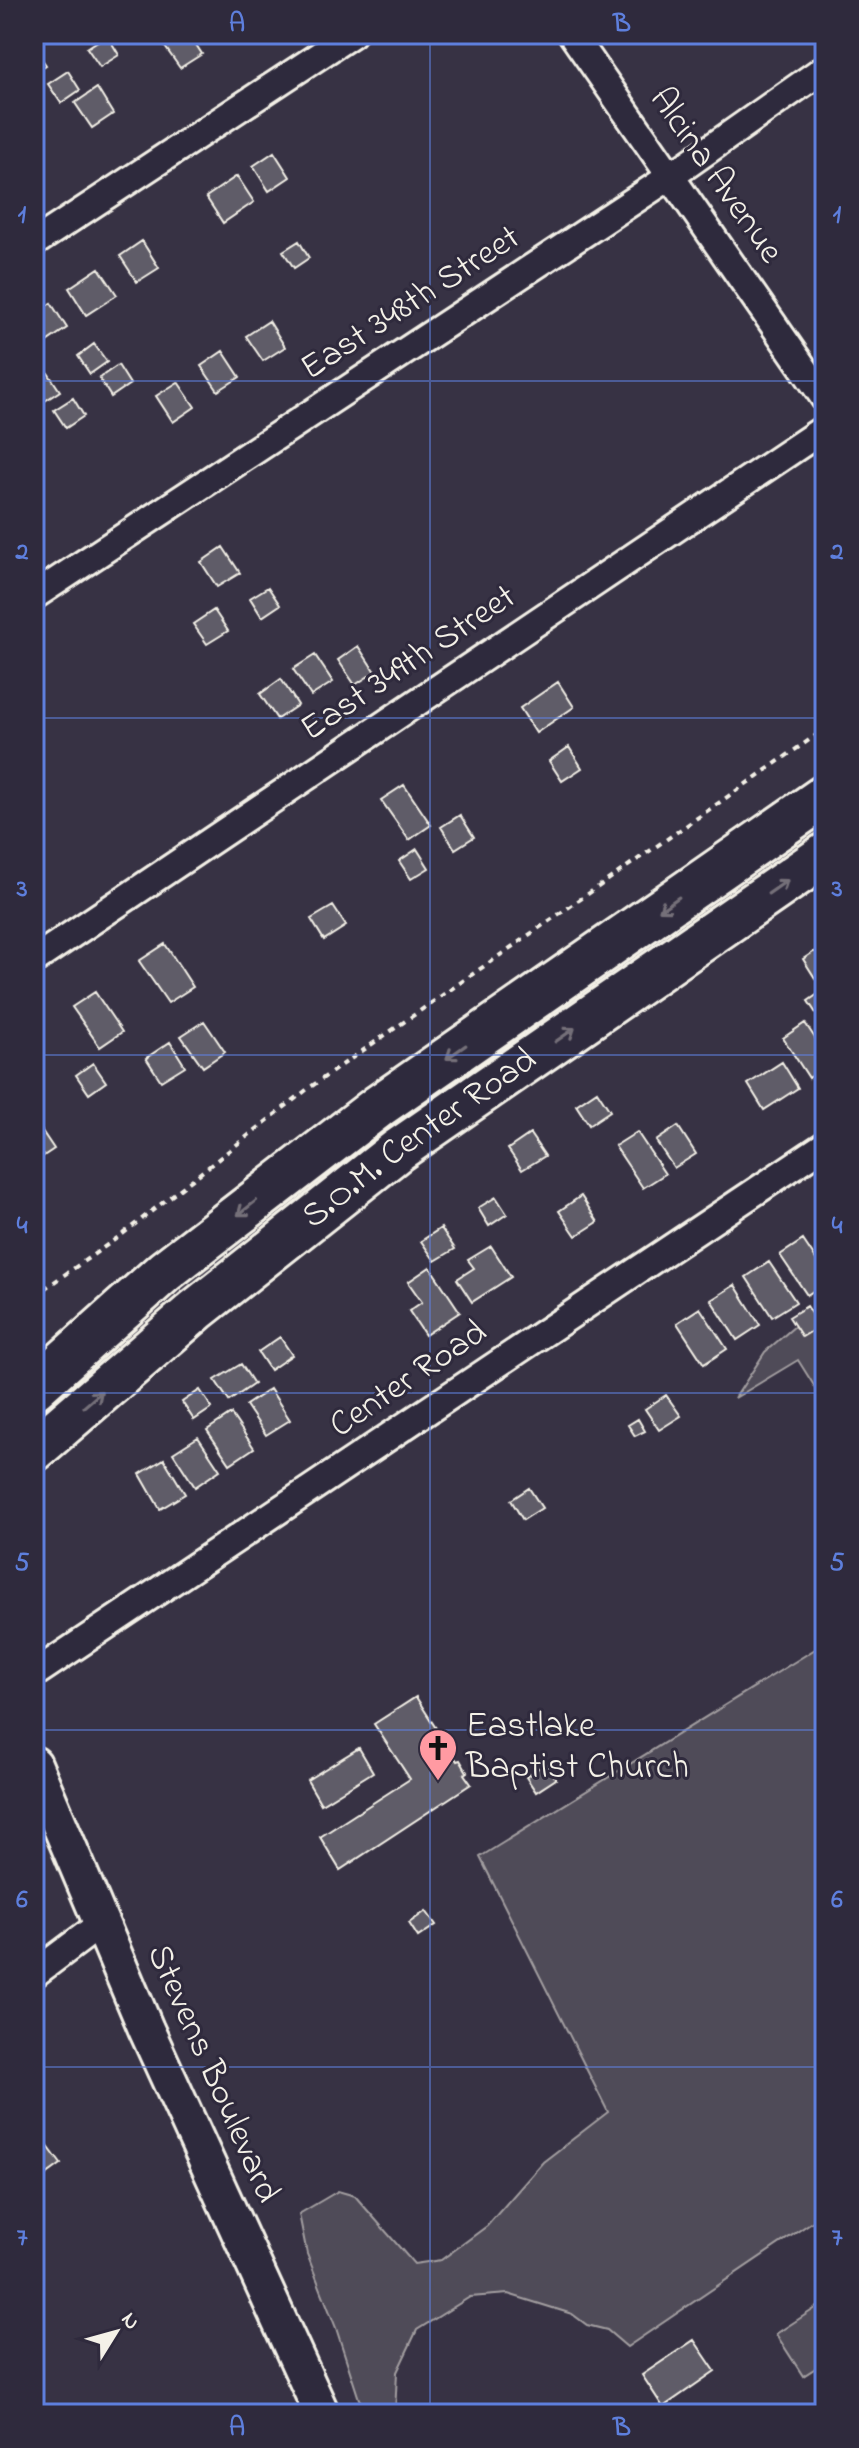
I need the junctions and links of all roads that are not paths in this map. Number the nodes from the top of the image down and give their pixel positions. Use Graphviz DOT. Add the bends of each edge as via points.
graph roads {
  1 [pos="352,34"];
  2 [pos="572,34"];
  3 [pos="825,68"];
  4 [pos="671,176"];
  5 [pos="34,243"];
  6 [pos="825,399"];
  7 [pos="825,428"];
  8 [pos="34,596"];
  9 [pos="825,796"];
  10 [pos="825,855"];
  11 [pos="34,960"];
  12 [pos="825,1145"];
  13 [pos="34,1388"];
  14 [pos="34,1450"];
  15 [pos="34,1674"];
  16 [pos="34,1764"];
  17 [pos="102,1923"];
  18 [pos="34,1974"];
  19 [pos="322,2414"];
  1 -- 5 [label="street"];
  2 -- 4 [label="street, Alcina Avenue"];
  3 -- 4 [label="street, East 348th Street"];
  4 -- 6 [label="street, Alcina Avenue"];
  4 -- 8 [label="street, East 348th Street"];
  7 -- 11 [label="street, East 349th Street"];
  9 -- 13 [label="main road, S.O.M. Center Road, one-way" via="379,1106 165,1271"];
  14 -- 10 [label="main road, S.O.M. Center Road, one-way" via="196,1310 398,1150"];
  12 -- 15 [label="street, Center Road"];
  16 -- 17 [label="street, Stevens Boulevard"];
  17 -- 18 [label="street"];
  17 -- 19 [label="street, Stevens Boulevard"];
}
